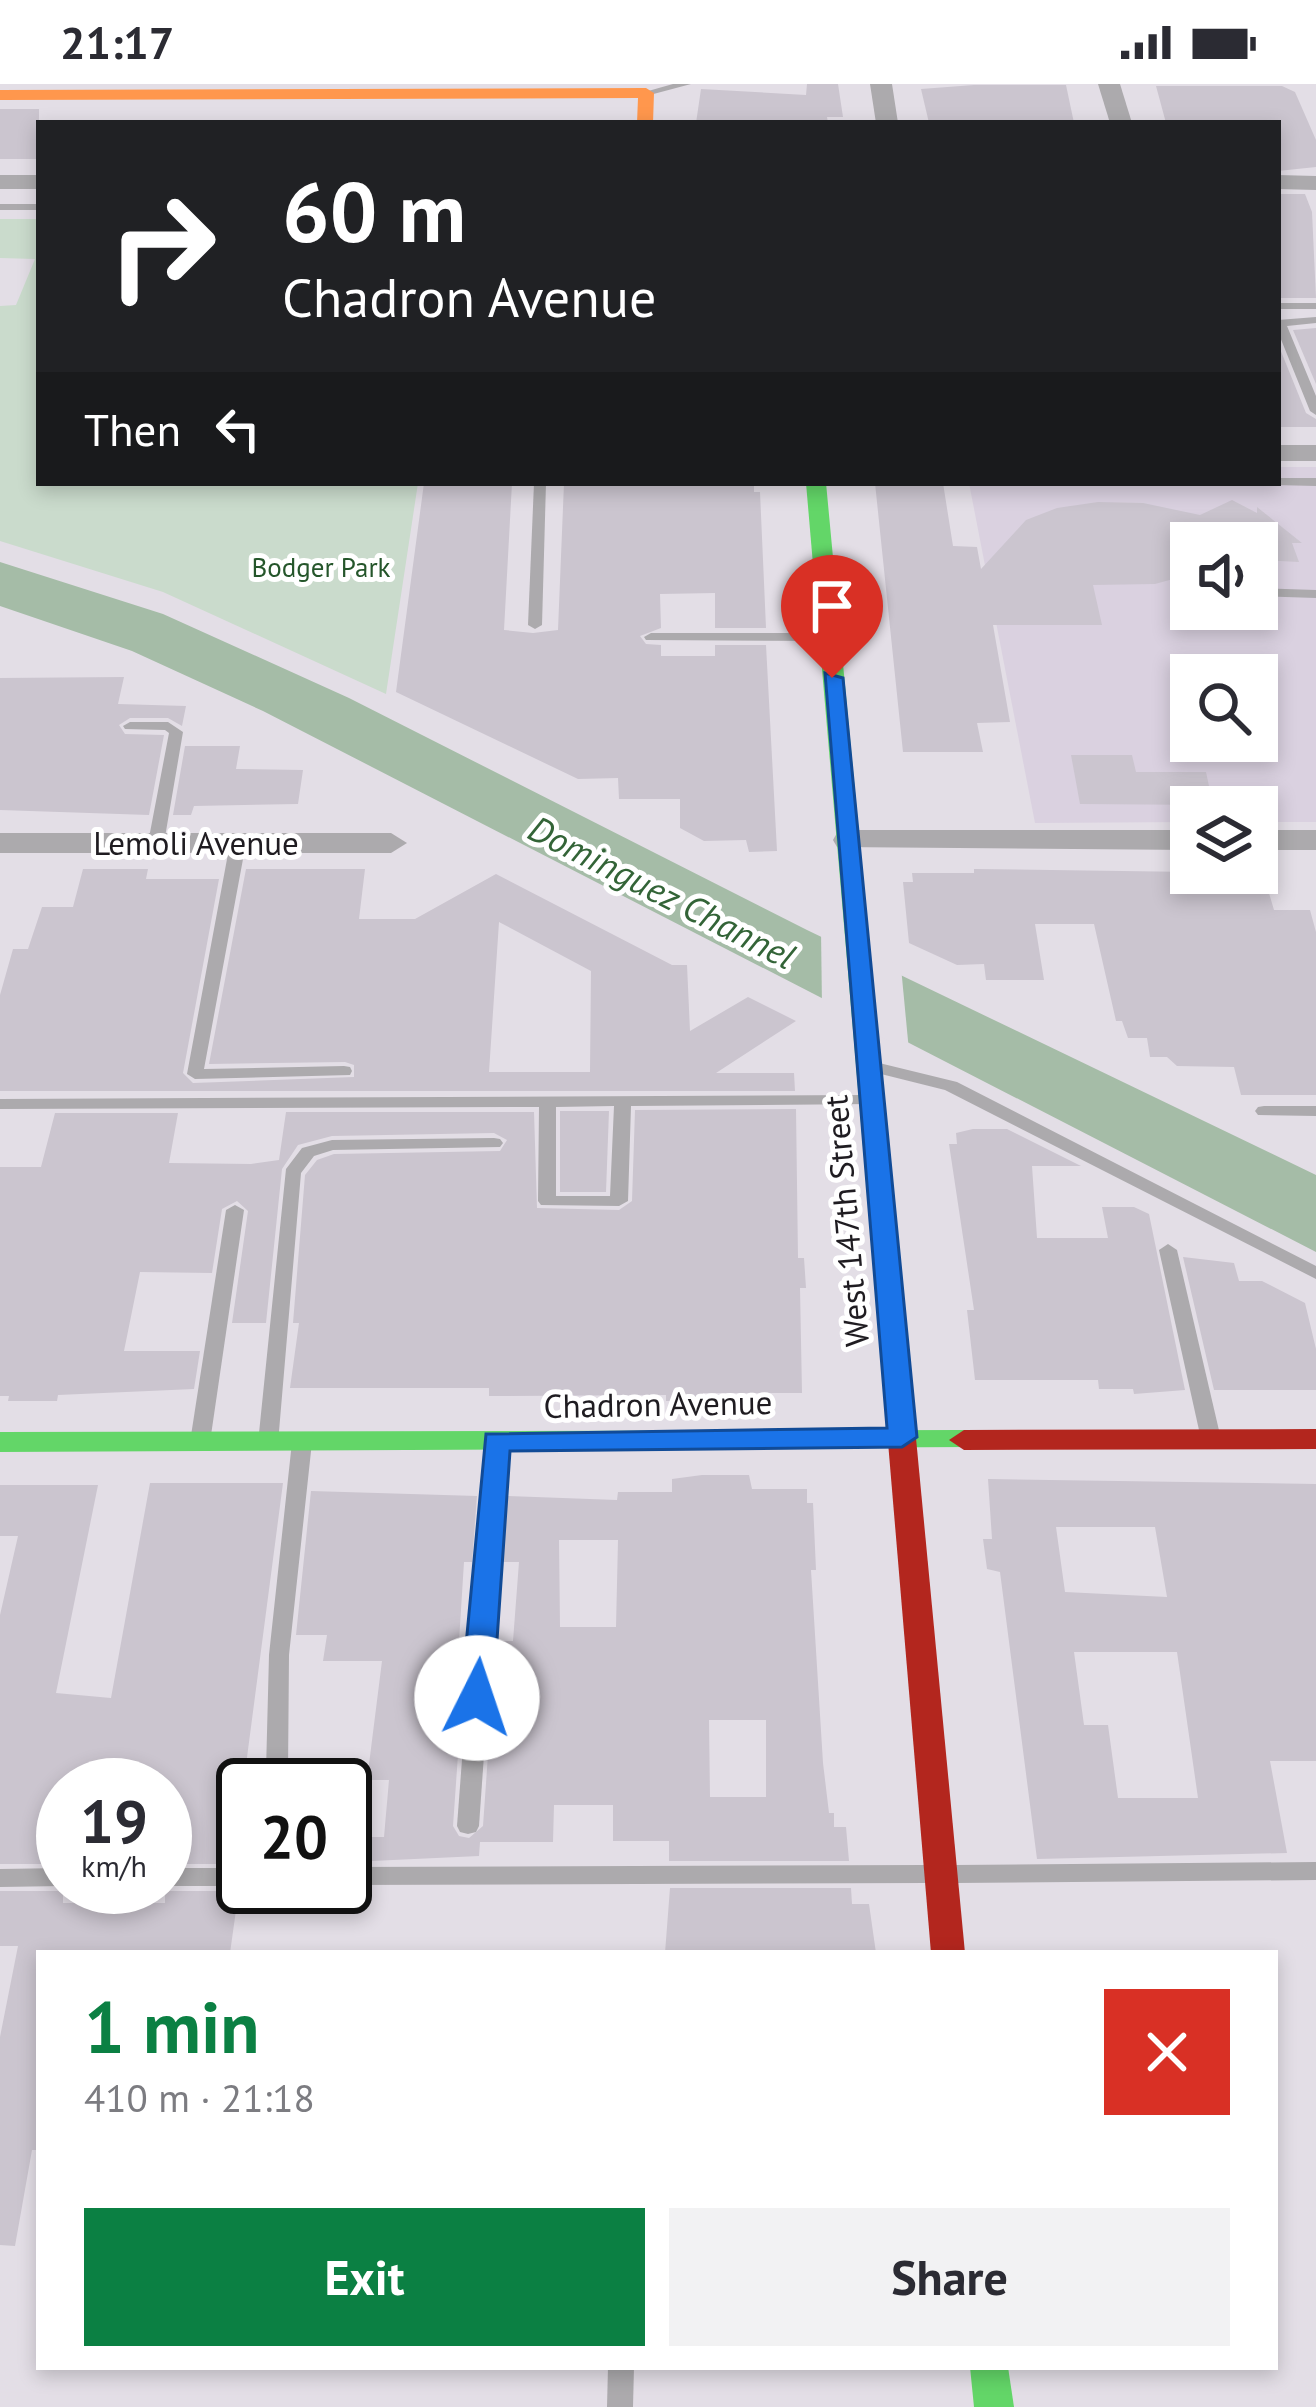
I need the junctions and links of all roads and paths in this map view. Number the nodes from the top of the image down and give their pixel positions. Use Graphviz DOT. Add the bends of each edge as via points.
graph roads {
  1 [pos="686,84"];
  2 [pos="881,84"];
  3 [pos="1109,84"];
  4 [pos="646,93"];
  5 [pos="0,95"];
  6 [pos="645,120"];
  7 [pos="887,120"];
  8 [pos="1120,120"];
  9 [pos="0,182"];
  10 [pos="36,182"];
  11 [pos="1281,182"];
  12 [pos="1316,182"];
  13 [pos="0,207"];
  14 [pos="36,207"];
  15 [pos="1281,306"];
  16 [pos="1316,306"];
  17 [pos="1316,320"];
  18 [pos="1281,323"];
  19 [pos="1281,325"];
  20 [pos="1316,410"];
  21 [pos="1281,482"];
  22 [pos="1316,482"];
  23 [pos="540,486"];
  24 [pos="816,486"];
  25 [pos="1278,593"];
  26 [pos="1316,594"];
  27 [pos="535,625"];
  28 [pos="651,638"];
  29 [pos="828,638"];
  30 [pos="130,726"];
  31 [pos="849,840"];
  32 [pos="1170,840"];
  33 [pos="1278,840"];
  34 [pos="1316,841"];
  35 [pos="0,843"];
  36 [pos="156,843"];
  37 [pos="238,843"];
  38 [pos="391,843"];
  39 [pos="868,1066"];
  40 [pos="344,1072"];
  41 [pos="871,1100"];
  42 [pos="622,1101"];
  43 [pos="548,1102"];
  44 [pos="0,1104"];
  45 [pos="1264,1111"];
  46 [pos="1316,1111"];
  47 [pos="494,1144"];
  48 [pos="235,1210"];
  49 [pos="1168,1250"];
  50 [pos="1316,1273"];
  51 [pos="902,1437"];
  52 [pos="1211,1438"];
  53 [pos="1316,1439"];
  54 [pos="496,1441"];
  55 [pos="0,1442"];
  56 [pos="302,1442"];
  57 [pos="200,1443"];
  58 [pos="268,1443"];
  59 [pos="277,1758"];
  60 [pos="468,1826"];
  61 [pos="1316,1870"];
  62 [pos="940,1874"];
  63 [pos="372,1876"];
  64 [pos="0,1877"];
  65 [pos="36,1877"];
  66 [pos="948,1950"];
  67 [pos="621,2370"];
  68 [pos="989,2370"];
  69 [pos="620,2407"];
  70 [pos="994,2407"];
  1 -- 4 [label="lane"];
  2 -- 7 [label="street"];
  3 -- 8 [label="street"];
  4 -- 5 [label="street"];
  4 -- 6 [label="street"];
  9 -- 10 [label="street"];
  11 -- 12 [label="street"];
  13 -- 14 [label="lane"];
  15 -- 16 [label="lane"];
  17 -- 18 [label="lane"];
  19 -- 20 [label="lane"];
  21 -- 22 [label="lane"];
  23 -- 27 [label="lane"];
  24 -- 29 [label="street, West 147th Street"];
  25 -- 26 [label="lane"];
  28 -- 29 [label="lane"];
  29 -- 31 [label="street, West 147th Street"];
  30 -- 36 [label="lane" via="176,732"];
  31 -- 32 [label="street"];
  31 -- 39 [label="street, West 147th Street"];
  33 -- 34 [label="street"];
  35 -- 36 [label="street, Lemoli Avenue"];
  36 -- 37 [label="street, Lemoli Avenue"];
  37 -- 38 [label="street, Lemoli Avenue"];
  37 -- 40 [label="lane" via="195,1074"];
  39 -- 41 [label="street, West 147th Street"];
  39 -- 50 [label="lane" via="951,1086"];
  41 -- 42 [label="lane"];
  41 -- 51 [label="street, West 147th Street"];
  42 -- 43 [label="lane"];
  42 -- 43 [label="lane" via="619,1201 547,1201"];
  43 -- 44 [label="lane"];
  45 -- 46 [label="lane"];
  47 -- 58 [label="lane" via="332,1145 308,1152 292,1173"];
  48 -- 57 [label="lane"];
  49 -- 52 [label="lane"];
  51 -- 52 [label="street, Chadron Avenue"];
  51 -- 54 [label="street, Chadron Avenue"];
  51 -- 62 [label="street, West 147th Street"];
  52 -- 53 [label="street, Chadron Avenue"];
  54 -- 56 [label="street, Chadron Avenue"];
  54 -- 60 [label="lane"];
  55 -- 57 [label="street, Chadron Avenue"];
  56 -- 58 [label="street, Chadron Avenue"];
  56 -- 59 [label="lane"];
  57 -- 58 [label="street, Chadron Avenue"];
  61 -- 62 [label="lane"];
  62 -- 63 [label="lane"];
  62 -- 66 [label="street, West 147th Street"];
  64 -- 65 [label="lane"];
  67 -- 69 [label="lane"];
  68 -- 70 [label="street"];
}
